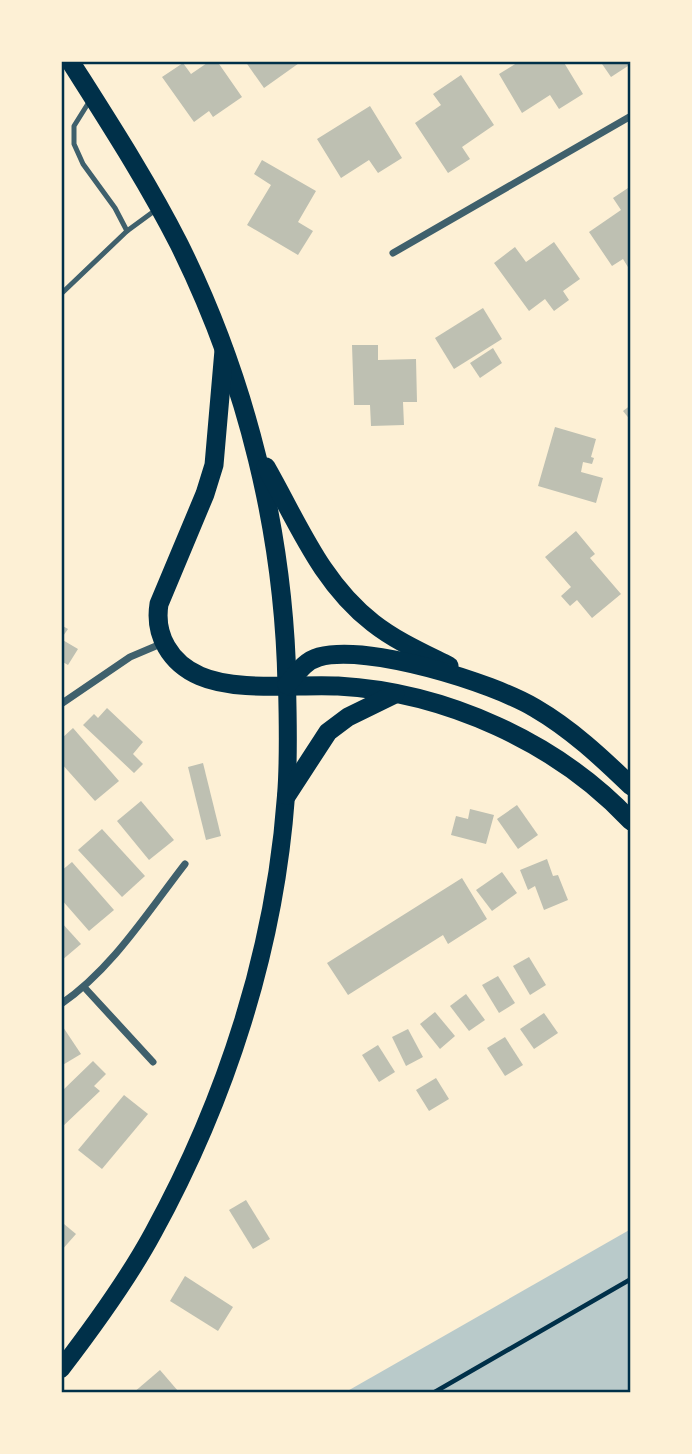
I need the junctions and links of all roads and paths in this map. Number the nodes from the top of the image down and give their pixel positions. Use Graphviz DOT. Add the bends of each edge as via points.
graph roads {
  1 [pos="70,61"];
  2 [pos="92,96"];
  3 [pos="631,116"];
  4 [pos="159,207"];
  5 [pos="127,231"];
  6 [pos="393,253"];
  7 [pos="61,294"];
  8 [pos="224,350"];
  9 [pos="256,450"];
  10 [pos="164,643"];
  11 [pos="481,682"];
  12 [pos="287,685"];
  13 [pos="395,694"];
  14 [pos="61,704"];
  15 [pos="631,786"];
  16 [pos="286,795"];
  17 [pos="631,821"];
  18 [pos="185,864"];
  19 [pos="84,987"];
  20 [pos="61,1004"];
  21 [pos="153,1062"];
  22 [pos="631,1279"];
  23 [pos="61,1369"];
  24 [pos="433,1393"];
  1 -- 2 [label="highway"];
  2 -- 4 [label="highway"];
  2 -- 5 [label="lane" via="74,126 74,144"];
  3 -- 6 [label="street"];
  4 -- 5 [label="lane"];
  4 -- 8 [label="highway"];
  5 -- 7 [label="lane"];
  8 -- 9 [label="highway"];
  8 -- 10 [label="highway" via="214,465 159,604 156,621"];
  9 -- 11 [label="highway" via="315,558 351,604 398,639"];
  9 -- 12 [label="highway" via="277,557"];
  10 -- 12 [label="highway" via="187,669 202,677"];
  10 -- 14 [label="street" via="130,657"];
  11 -- 12 [label="highway" via="401,662 346,655 309,661"];
  11 -- 15 [label="highway" via="559,724"];
  12 -- 13 [label="highway"];
  12 -- 16 [label="main road"];
  13 -- 16 [label="highway" via="328,732"];
  13 -- 17 [label="highway" via="476,717 524,740 591,785"];
  16 -- 23 [label="main road" via="268,922 245,1015 221,1085 194,1153 152,1235 104,1313"];
  18 -- 19 [label="street"];
  19 -- 20 [label="street"];
  19 -- 21 [label="street"];
  22 -- 24 [label="path"];
}
